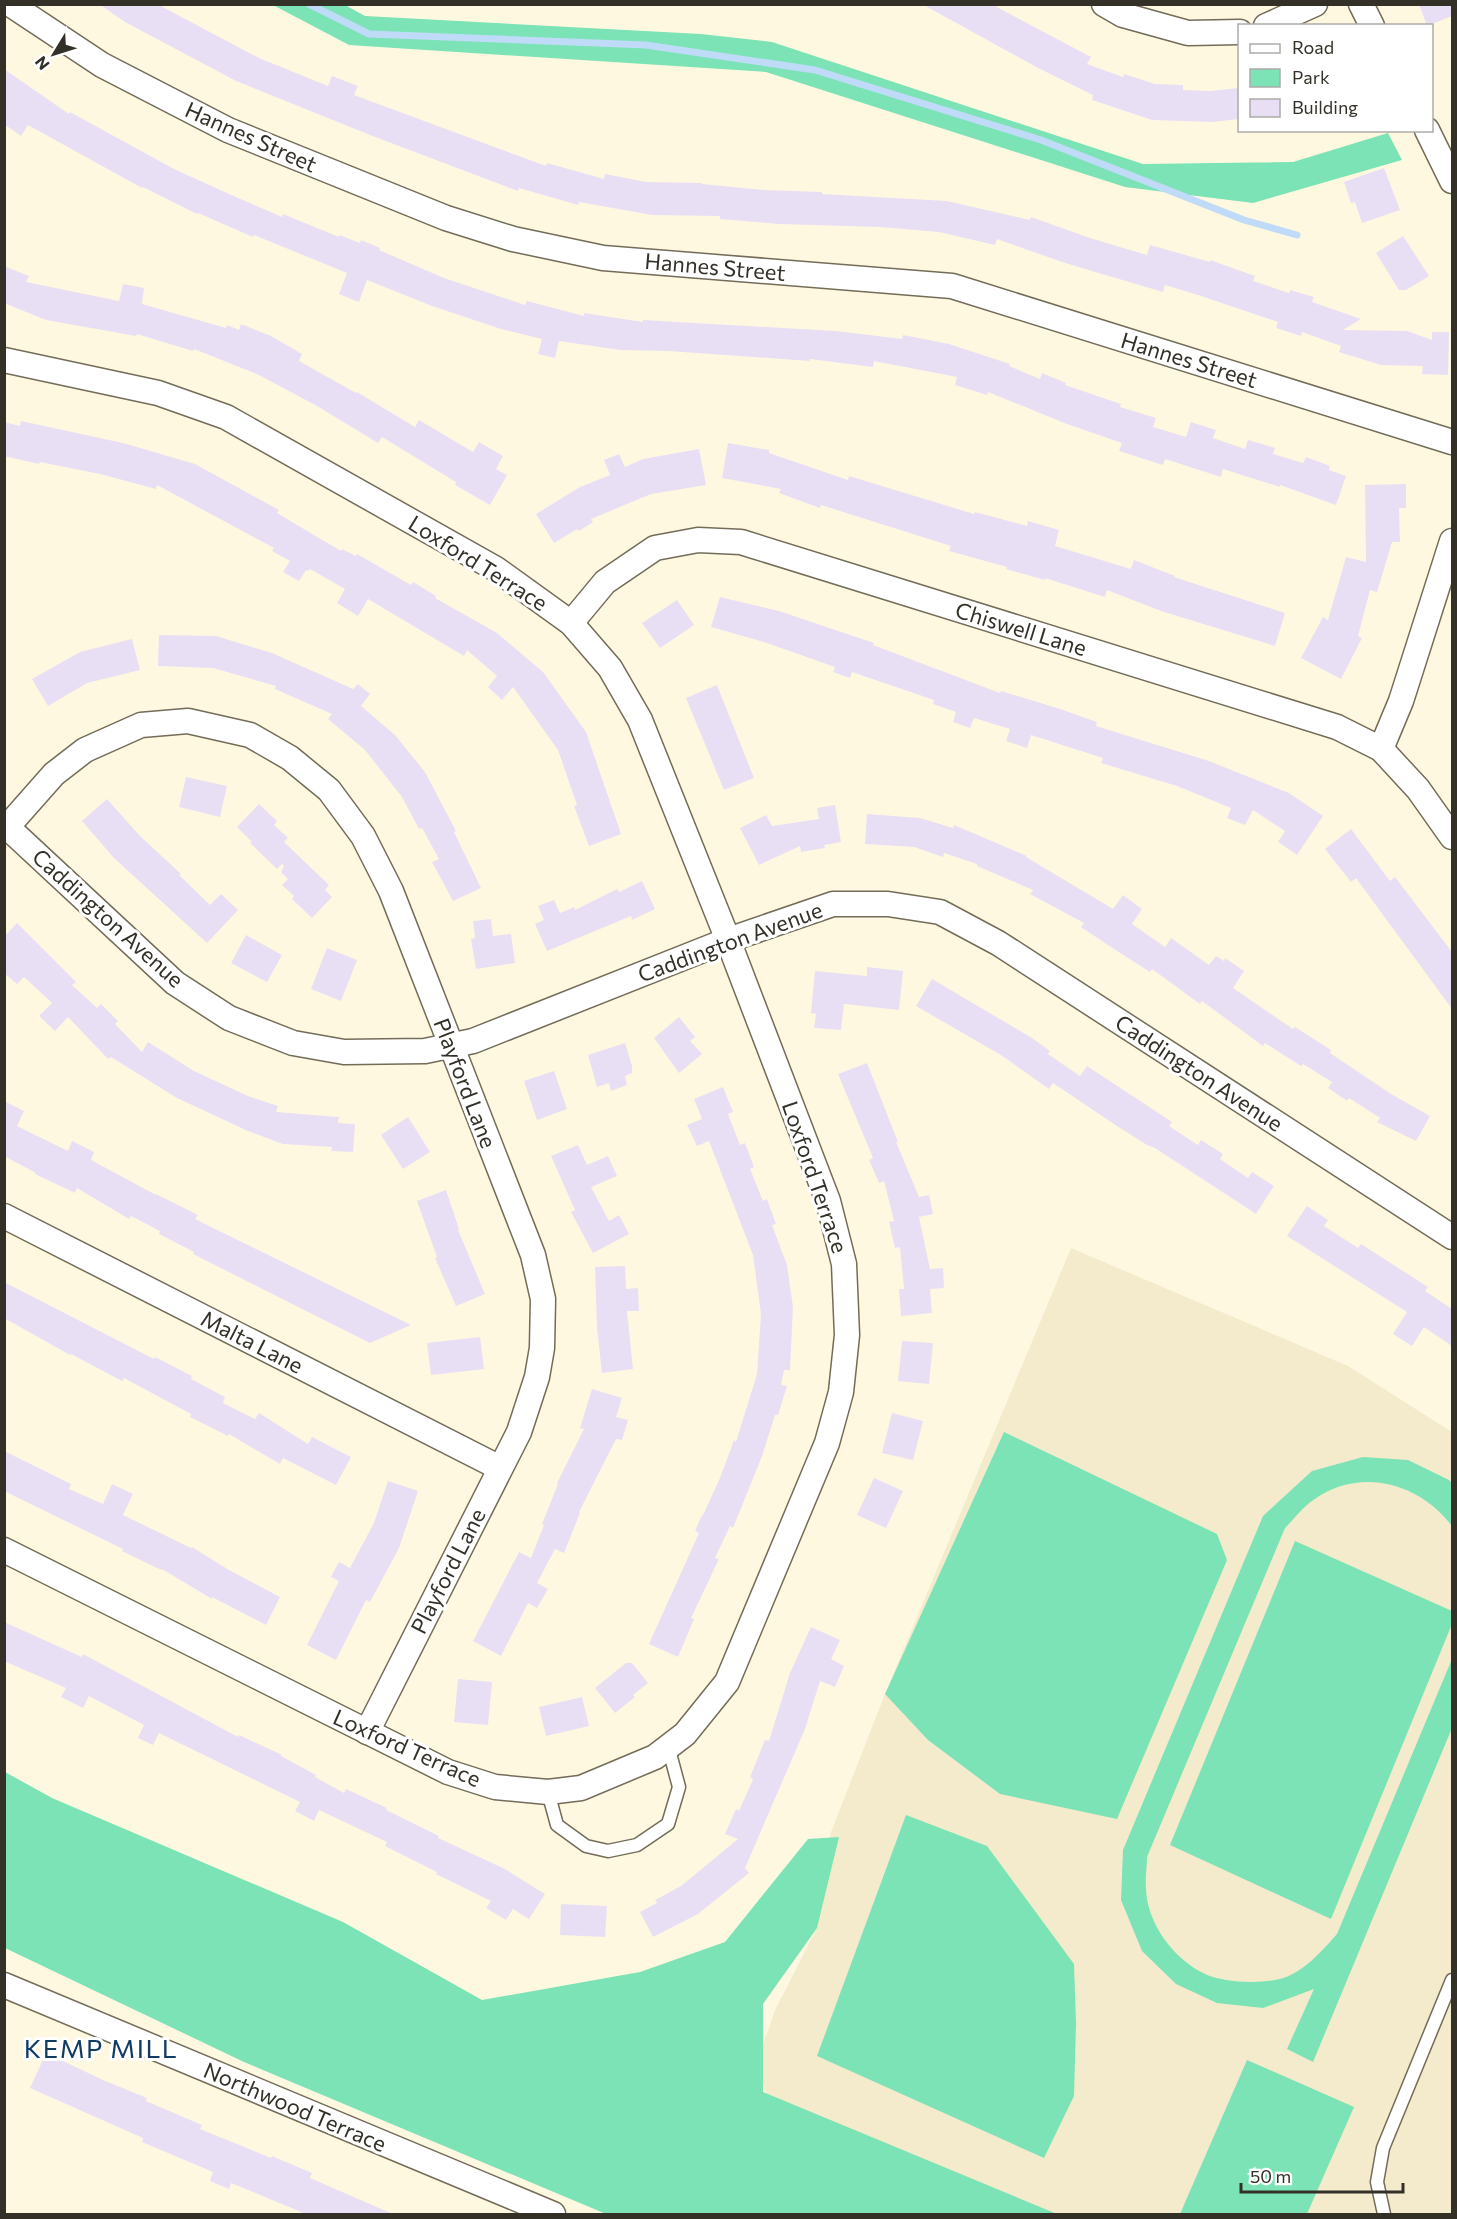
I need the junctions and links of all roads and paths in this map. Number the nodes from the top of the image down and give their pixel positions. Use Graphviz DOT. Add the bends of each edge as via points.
graph roads {
  1 [pos="10,4"];
  2 [pos="1104,4"];
  3 [pos="1315,4"];
  4 [pos="1361,4"];
  5 [pos="1270,24"];
  6 [pos="1371,24"];
  7 [pos="1238,32"];
  8 [pos="1438,139"];
  9 [pos="1452,181"];
  10 [pos="4,360"];
  11 [pos="1452,442"];
  12 [pos="1452,541"];
  13 [pos="571,623"];
  14 [pos="1382,749"];
  15 [pos="6,825"];
  16 [pos="1452,837"];
  17 [pos="728,940"];
  18 [pos="450,1045"];
  19 [pos="4,1216"];
  20 [pos="1452,1237"];
  21 [pos="500,1468"];
  22 [pos="4,1550"];
  23 [pos="367,1732"];
  24 [pos="668,1746"];
  25 [pos="548,1792"];
  26 [pos="1452,1980"];
  27 [pos="4,1985"];
  28 [pos="553,2214"];
  29 [pos="1384,2214"];
  1 -- 11 [label="street, Hannes Street" via="102,65 228,130 446,218 513,239 603,258 952,286"];
  2 -- 7 [label="street" via="1123,15 1188,33"];
  3 -- 5 [label="street"];
  4 -- 6 [label="street"];
  8 -- 9 [label="street"];
  10 -- 13 [label="street, Loxford Terrace" via="159,393 226,417 496,569"];
  12 -- 14 [label="street"];
  13 -- 14 [label="street, Chiswell Lane" via="605,582 655,548 698,540 741,542 1337,728"];
  13 -- 17 [label="street, Loxford Terrace" via="610,668 640,720"];
  14 -- 16 [label="street, Chiswell Lane" via="1418,789"];
  15 -- 18 [label="street, Caddington Avenue" via="175,983 229,1018 293,1043 344,1052 425,1051"];
  15 -- 18 [label="street, Playford Lane" via="54,774 85,750 141,725 188,721 250,735 290,758 329,790 363,836 391,891"];
  17 -- 18 [label="street, Caddington Avenue" via="473,1041"];
  17 -- 20 [label="street, Caddington Avenue" via="833,904 888,904 940,912 998,943"];
  17 -- 24 [label="street, Loxford Terrace" via="828,1201 844,1264 847,1335 841,1392 827,1443 727,1682 685,1734"];
  18 -- 21 [label="street, Playford Lane" via="532,1255 543,1299 537,1377 519,1432"];
  19 -- 21 [label="street, Malta Lane"];
  21 -- 23 [label="street, Playford Lane"];
  22 -- 23 [label="street, Loxford Terrace"];
  23 -- 25 [label="street, Loxford Terrace" via="458,1775 495,1787"];
  24 -- 25 [label="street, Loxford Terrace" via="655,1757 581,1788"];
  24 -- 25 [label="lane" via="679,1787 668,1824 637,1845 608,1851 586,1846 556,1825"];
  26 -- 29 [label="lane" via="1383,2148 1377,2182"];
  27 -- 28 [label="street, Northwood Terrace"];
}
